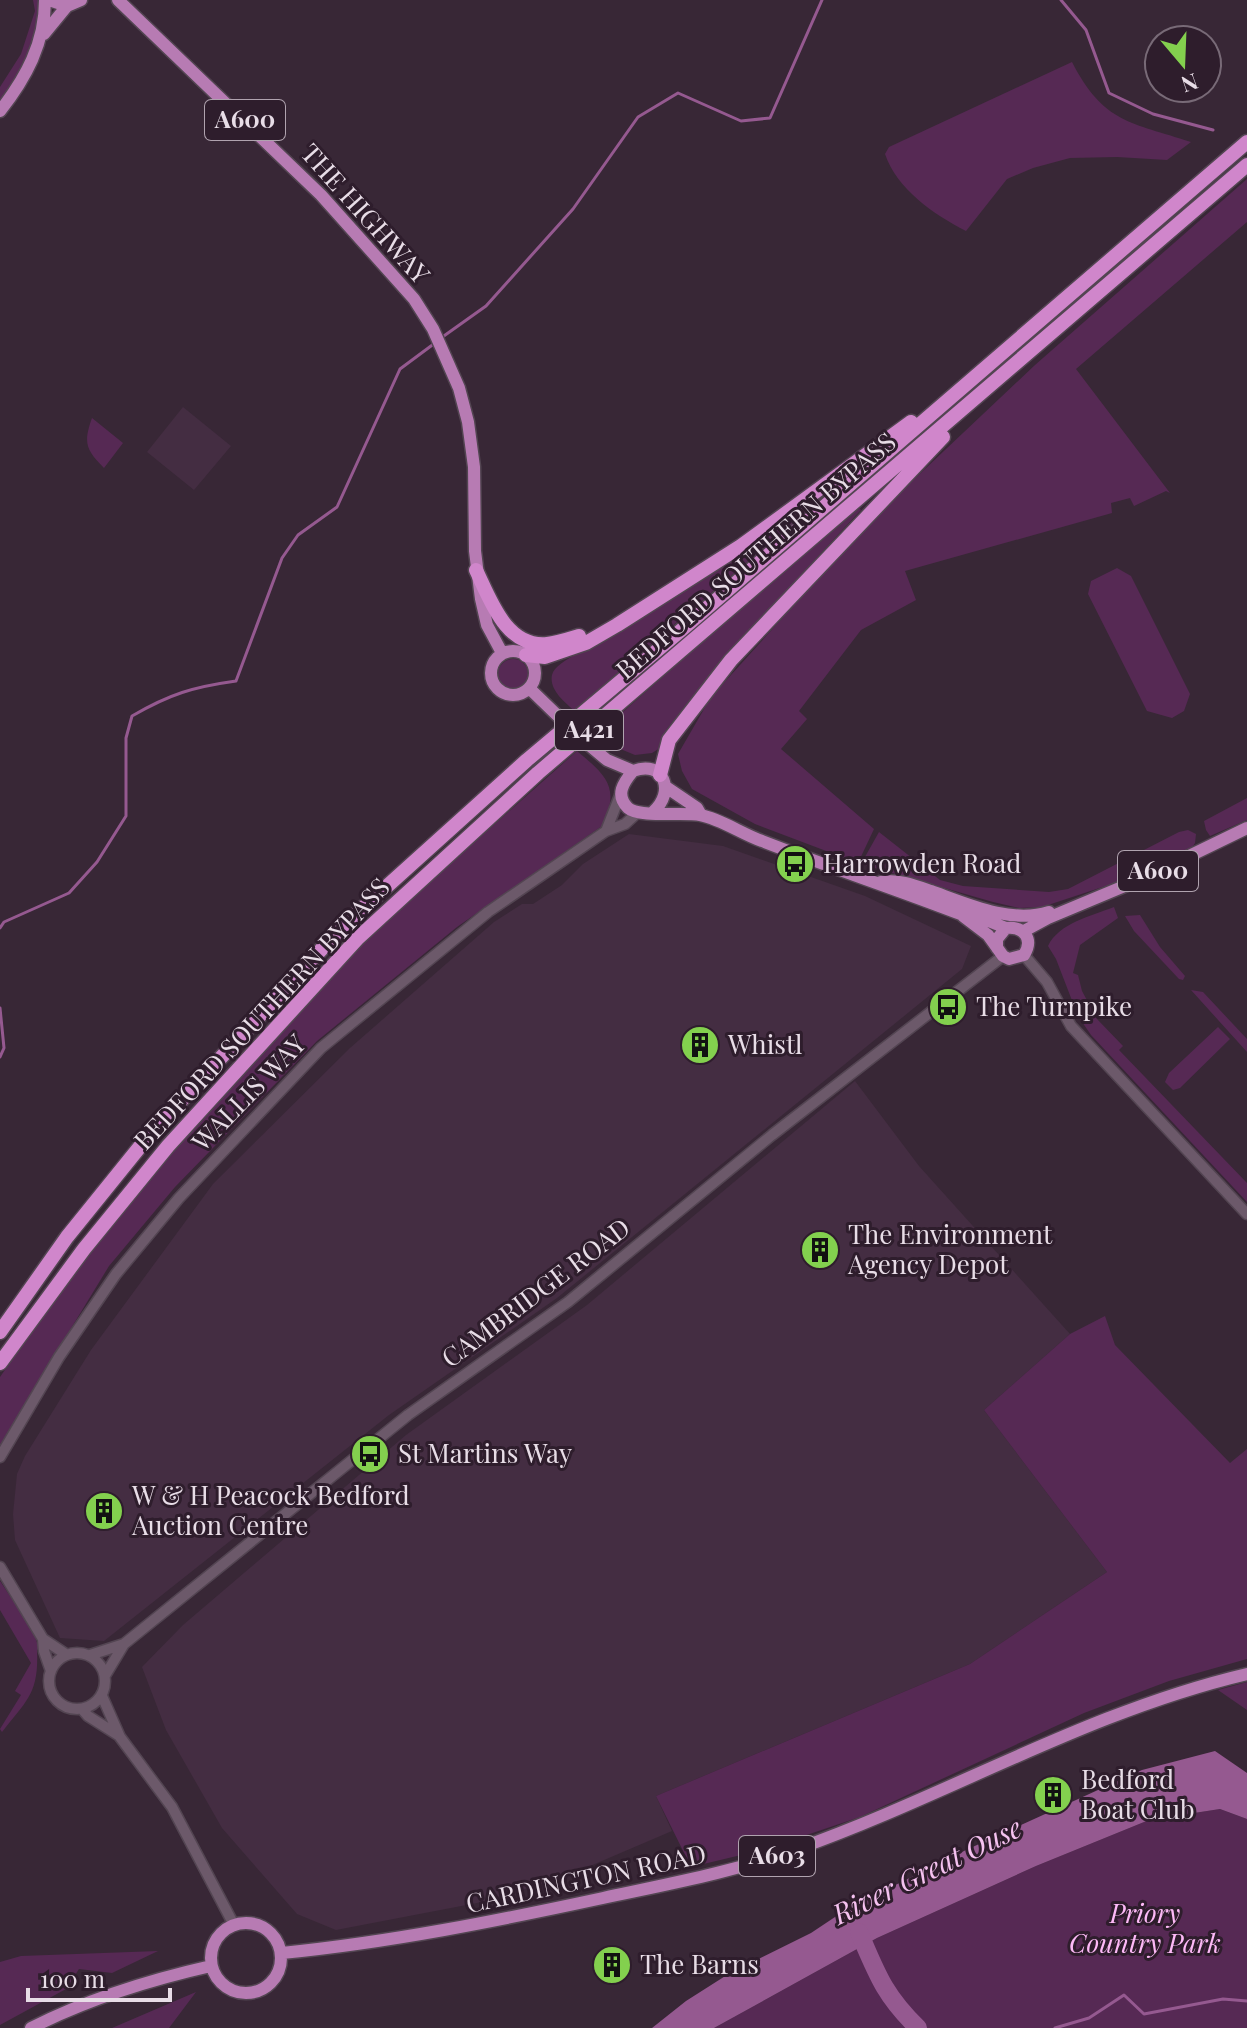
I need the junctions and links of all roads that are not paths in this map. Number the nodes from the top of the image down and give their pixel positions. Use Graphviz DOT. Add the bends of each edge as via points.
graph roads {
  1 [pos="47,0"];
  2 [pos="81,0"];
  3 [pos="118,0"];
  4 [pos="67,6"];
  5 [pos="43,35"];
  6 [pos="0,111"];
  7 [pos="1247,142"];
  8 [pos="1247,165"];
  9 [pos="990,365"];
  10 [pos="999,379"];
  11 [pos="476,570"];
  12 [pos="617,625"];
  13 [pos="502,653"];
  14 [pos="526,655"];
  15 [pos="529,688"];
  16 [pos="607,760"];
  17 [pos="633,771"];
  18 [pos="663,781"];
  19 [pos="621,793"];
  20 [pos="653,812"];
  21 [pos="637,813"];
  22 [pos="701,815"];
  23 [pos="1247,828"];
  24 [pos="606,831"];
  25 [pos="879,882"];
  26 [pos="1067,910"];
  27 [pos="963,915"];
  28 [pos="1006,928"];
  29 [pos="1024,931"];
  30 [pos="1000,952"];
  31 [pos="1024,955"];
  32 [pos="1247,1214"];
  33 [pos="0,1332"];
  34 [pos="0,1363"];
  35 [pos="0,1457"];
  36 [pos="0,1567"];
  37 [pos="43,1639"];
  38 [pos="124,1644"];
  39 [pos="67,1655"];
  40 [pos="90,1655"];
  41 [pos="51,1671"];
  42 [pos="106,1674"];
  43 [pos="1247,1674"];
  44 [pos="102,1696"];
  45 [pos="82,1709"];
  46 [pos="120,1737"];
  47 [pos="234,1925"];
  48 [pos="282,1953"];
  49 [pos="211,1966"];
  50 [pos="31,2028"];
  1 -- 4 [label="main road"];
  1 -- 5 [label="main road"];
  2 -- 4 [label="main road"];
  3 -- 11 [label="main road, THE HIGHWAY / A600" via="321,195 414,299 433,329 465,411 474,467"];
  4 -- 5 [label="main road"];
  5 -- 6 [label="main road"];
  7 -- 9 [label="highway, BEDFORD SOUTHERN BYPASS / A421"];
  8 -- 10 [label="highway, BEDFORD SOUTHERN BYPASS / A421"];
  9 -- 12 [label="highway, A421" via="741,546"];
  9 -- 33 [label="highway, BEDFORD SOUTHERN BYPASS / A421" via="527,760 344,925 151,1133 67,1237"];
  10 -- 18 [label="highway, A421" via="731,660 669,740"];
  10 -- 34 [label="highway, BEDFORD SOUTHERN BYPASS / A421" via="538,773 358,938 168,1146"];
  11 -- 12 [label="highway, A421" via="503,622 529,642 549,644"];
  11 -- 13 [label="main road, A600" via="487,625"];
  12 -- 14 [label="highway, A421" via="545,657"];
  13 -- 14 [label="main road" via="515,650"];
  13 -- 15 [label="main road" via="492,664 495,686 508,695"];
  14 -- 15 [label="main road" via="535,667"];
  15 -- 16 [label="main road, bridge"];
  16 -- 17 [label="main road"];
  16 -- 19 [label="main road"];
  17 -- 18 [label="main road" via="647,768"];
  17 -- 19 [label="main road"];
  18 -- 20 [label="main road" via="664,801"];
  18 -- 22 [label="main road"];
  19 -- 21 [label="main road" via="626,806"];
  19 -- 24 [label="street"];
  20 -- 21 [label="main road"];
  20 -- 22 [label="main road, A600"];
  21 -- 24 [label="street, WALLIS WAY"];
  22 -- 25 [label="main road, A600"];
  23 -- 26 [label="main road, A600"];
  24 -- 35 [label="street, WALLIS WAY" via="470,926 321,1048 179,1198 116,1274"];
  25 -- 26 [label="main road, A600" via="896,879 1013,915"];
  25 -- 27 [label="main road, A600"];
  26 -- 29 [label="main road, A600"];
  27 -- 28 [label="main road, A600"];
  27 -- 30 [label="main road"];
  28 -- 29 [label="main road, A600"];
  28 -- 30 [label="main road" via="997,939"];
  29 -- 31 [label="main road"];
  30 -- 31 [label="main road" via="1017,959"];
  30 -- 38 [label="street, CAMBRIDGE ROAD" via="568,1302 408,1415"];
  31 -- 32 [label="street" via="1047,982 1071,1026"];
  36 -- 37 [label="street"];
  37 -- 39 [label="street"];
  37 -- 41 [label="street"];
  38 -- 40 [label="street"];
  38 -- 42 [label="street, CAMBRIDGE ROAD"];
  39 -- 40 [label="street"];
  39 -- 41 [label="street"];
  40 -- 42 [label="street"];
  41 -- 45 [label="street" via="49,1683 57,1701"];
  42 -- 44 [label="street"];
  43 -- 48 [label="main road, CARDINGTON ROAD / A603" via="1116,1714 865,1823 722,1872 402,1939"];
  44 -- 45 [label="street"];
  44 -- 46 [label="street"];
  45 -- 46 [label="street"];
  46 -- 47 [label="street" via="172,1807"];
  47 -- 48 [label="main road" via="262,1926"];
  47 -- 49 [label="main road" via="215,1941"];
  48 -- 49 [label="main road" via="276,1977 256,1993 225,1987"];
  49 -- 50 [label="main road" via="131,1986"];
}
